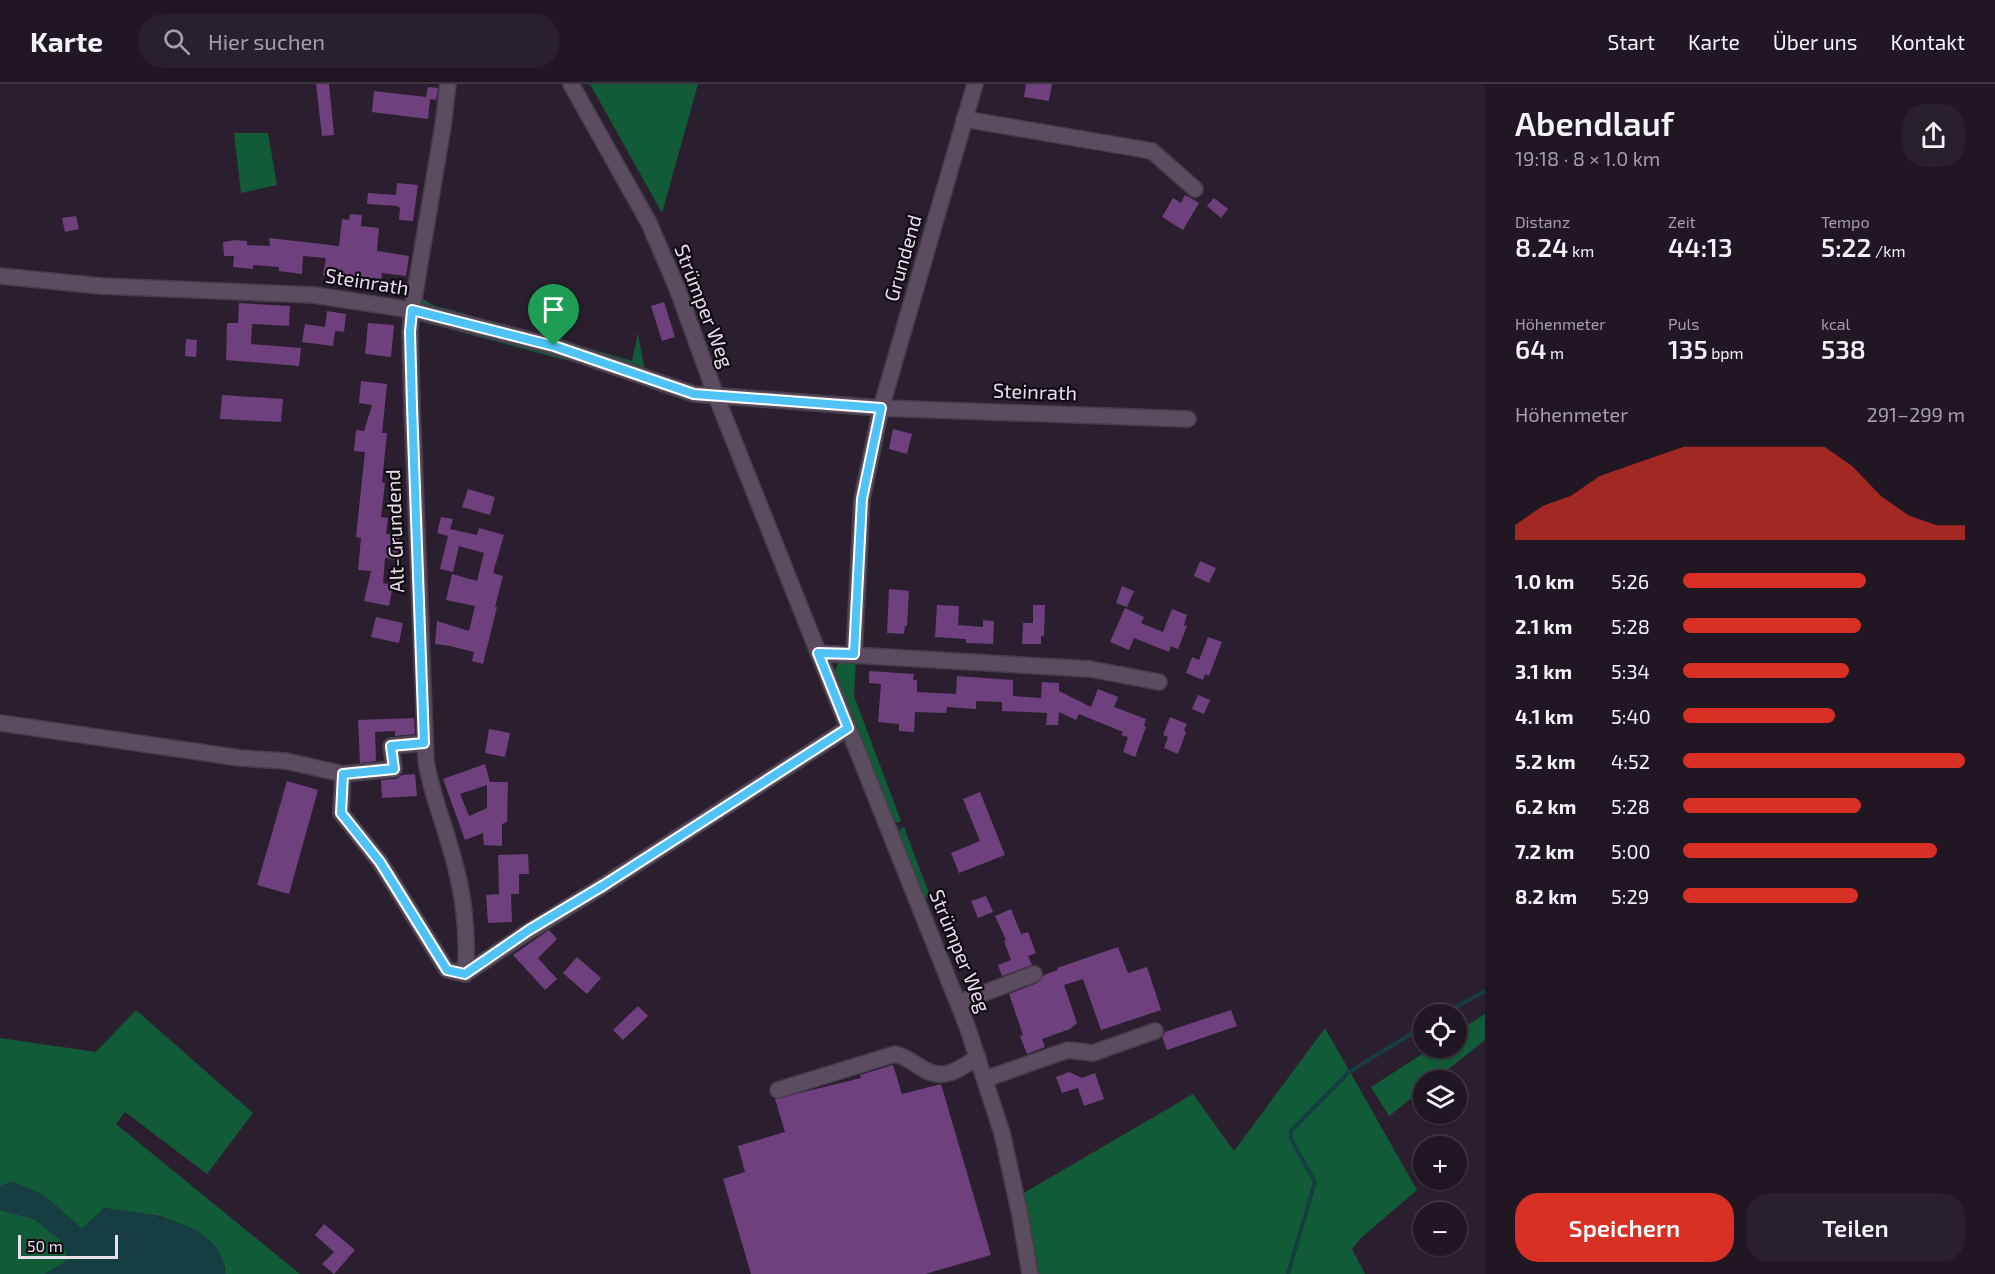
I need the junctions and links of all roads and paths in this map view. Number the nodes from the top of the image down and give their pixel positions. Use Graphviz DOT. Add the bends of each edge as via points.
graph roads {
  1 [pos="448,84"];
  2 [pos="571,84"];
  3 [pos="975,84"];
  4 [pos="964,119"];
  5 [pos="1195,189"];
  6 [pos="0,276"];
  7 [pos="412,310"];
  8 [pos="716,396"];
  9 [pos="881,408"];
  10 [pos="1188,419"];
  11 [pos="818,653"];
  12 [pos="854,654"];
  13 [pos="1159,682"];
  14 [pos="0,723"];
  15 [pos="848,728"];
  16 [pos="424,743"];
  17 [pos="343,774"];
  18 [pos="465,974"];
  19 [pos="1034,974"];
  20 [pos="958,1003"];
  21 [pos="1155,1031"];
  22 [pos="978,1058"];
  23 [pos="985,1079"];
  24 [pos="778,1090"];
  25 [pos="1030,1274"];
  1 -- 7 [label="street, Alt-Grundend"];
  2 -- 8 [label="street, Strümper Weg" via="649,223"];
  3 -- 4 [label="street, Grundend"];
  4 -- 5 [label="street" via="1152,151"];
  4 -- 9 [label="street, Grundend"];
  6 -- 7 [label="street, Steinrath" via="101,286 314,295"];
  7 -- 8 [label="street, Steinrath" via="554,346 694,394"];
  7 -- 16 [label="street, Alt-Grundend" via="411,395"];
  8 -- 9 [label="street"];
  8 -- 11 [label="street, Strümper Weg"];
  9 -- 10 [label="street, Steinrath"];
  9 -- 12 [label="street, Grundend" via="862,499"];
  11 -- 12 [label="street"];
  11 -- 15 [label="street, Strümper Weg"];
  12 -- 13 [label="street" via="1090,669"];
  14 -- 17 [label="street" via="240,758 286,761"];
  15 -- 18 [label="street"];
  15 -- 20 [label="street, Strümper Weg"];
  16 -- 17 [label="street" via="391,746 394,769"];
  16 -- 18 [label="street, Alt-Grundend" via="428,775 458,879 467,949"];
  17 -- 18 [label="street" via="341,813 380,862 447,970"];
  19 -- 20 [label="street"];
  20 -- 22 [label="street, Strümper Weg"];
  21 -- 23 [label="street" via="1093,1053 1068,1050"];
  22 -- 23 [label="street, Strümper Weg"];
  22 -- 24 [label="street" via="947,1075 928,1072 895,1054"];
  23 -- 25 [label="street, Strümper Weg" via="1002,1133"];
}
